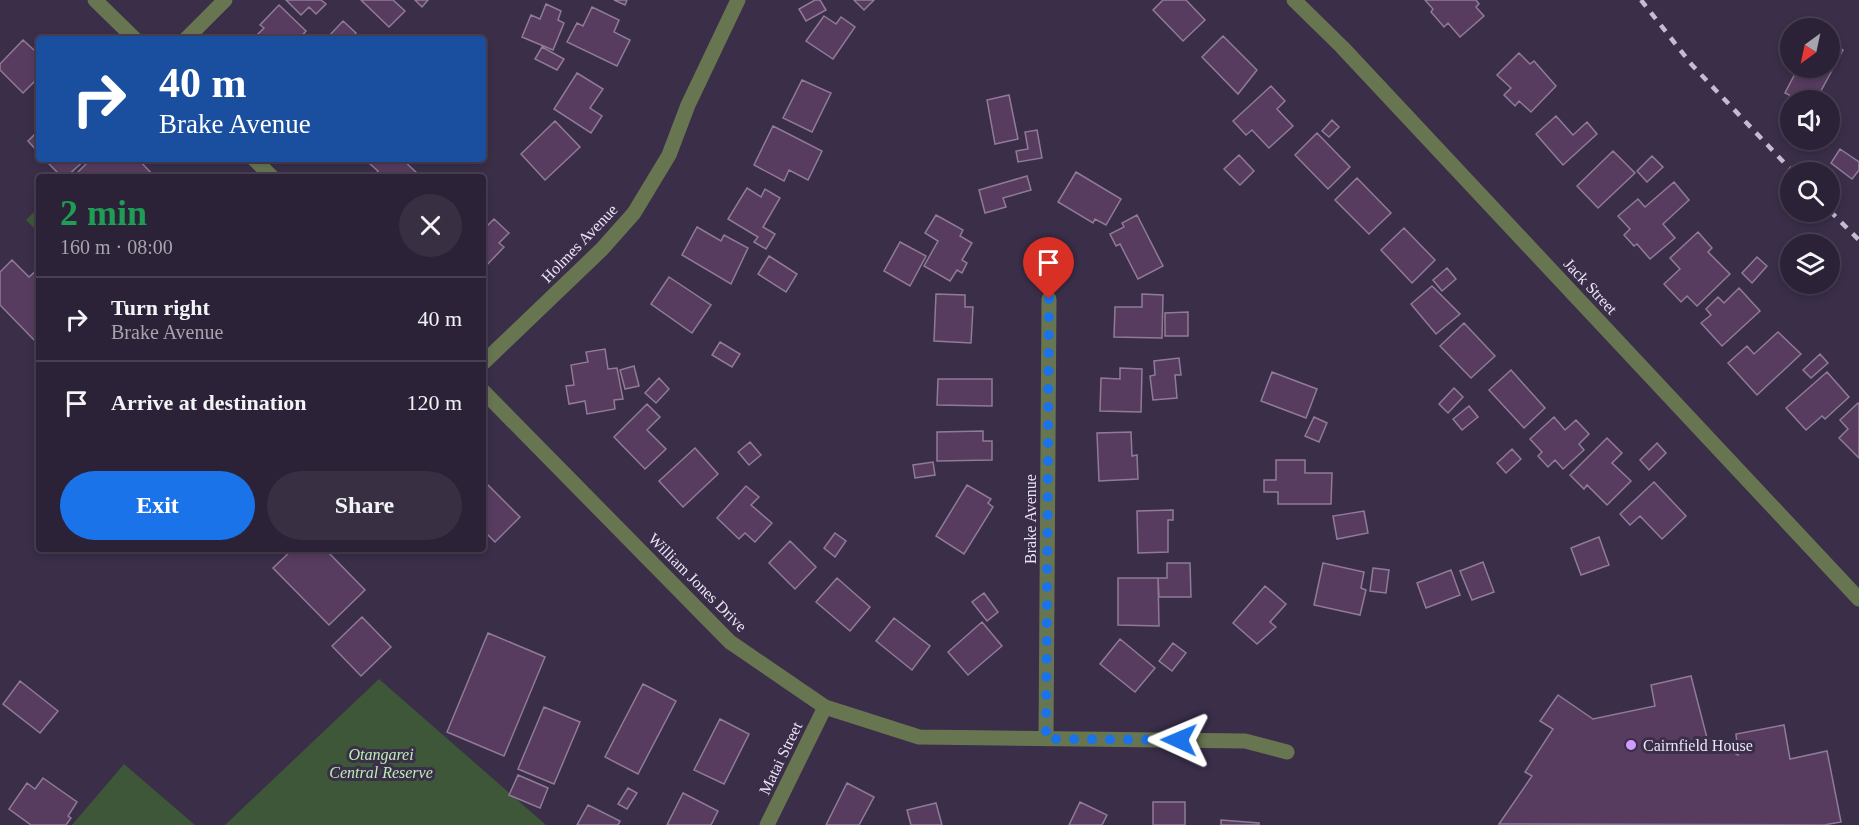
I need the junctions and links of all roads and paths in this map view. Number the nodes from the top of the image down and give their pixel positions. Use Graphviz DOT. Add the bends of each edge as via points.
graph roads {
  1 [pos="95,0"];
  2 [pos="225,0"];
  3 [pos="738,0"];
  4 [pos="1294,0"];
  5 [pos="132,36"];
  6 [pos="189,36"];
  7 [pos="257,162"];
  8 [pos="269,174"];
  9 [pos="1049,299"];
  10 [pos="486,360"];
  11 [pos="486,395"];
  12 [pos="1859,599"];
  13 [pos="825,708"];
  14 [pos="1046,739"];
  15 [pos="1287,752"];
  16 [pos="767,825"];
  1 -- 5 [label="street"];
  2 -- 6 [label="street"];
  3 -- 10 [label="street, Holmes Avenue" via="688,105 669,156 634,213"];
  4 -- 12 [label="street, Jack Street"];
  7 -- 8 [label="street"];
  9 -- 14 [label="street, Brake Avenue"];
  11 -- 13 [label="street, William Jones Drive" via="730,642"];
  13 -- 14 [label="street, William Jones Drive" via="920,737"];
  13 -- 16 [label="street, Matai Street"];
  14 -- 15 [label="street, William Jones Drive" via="1245,741"];
}
